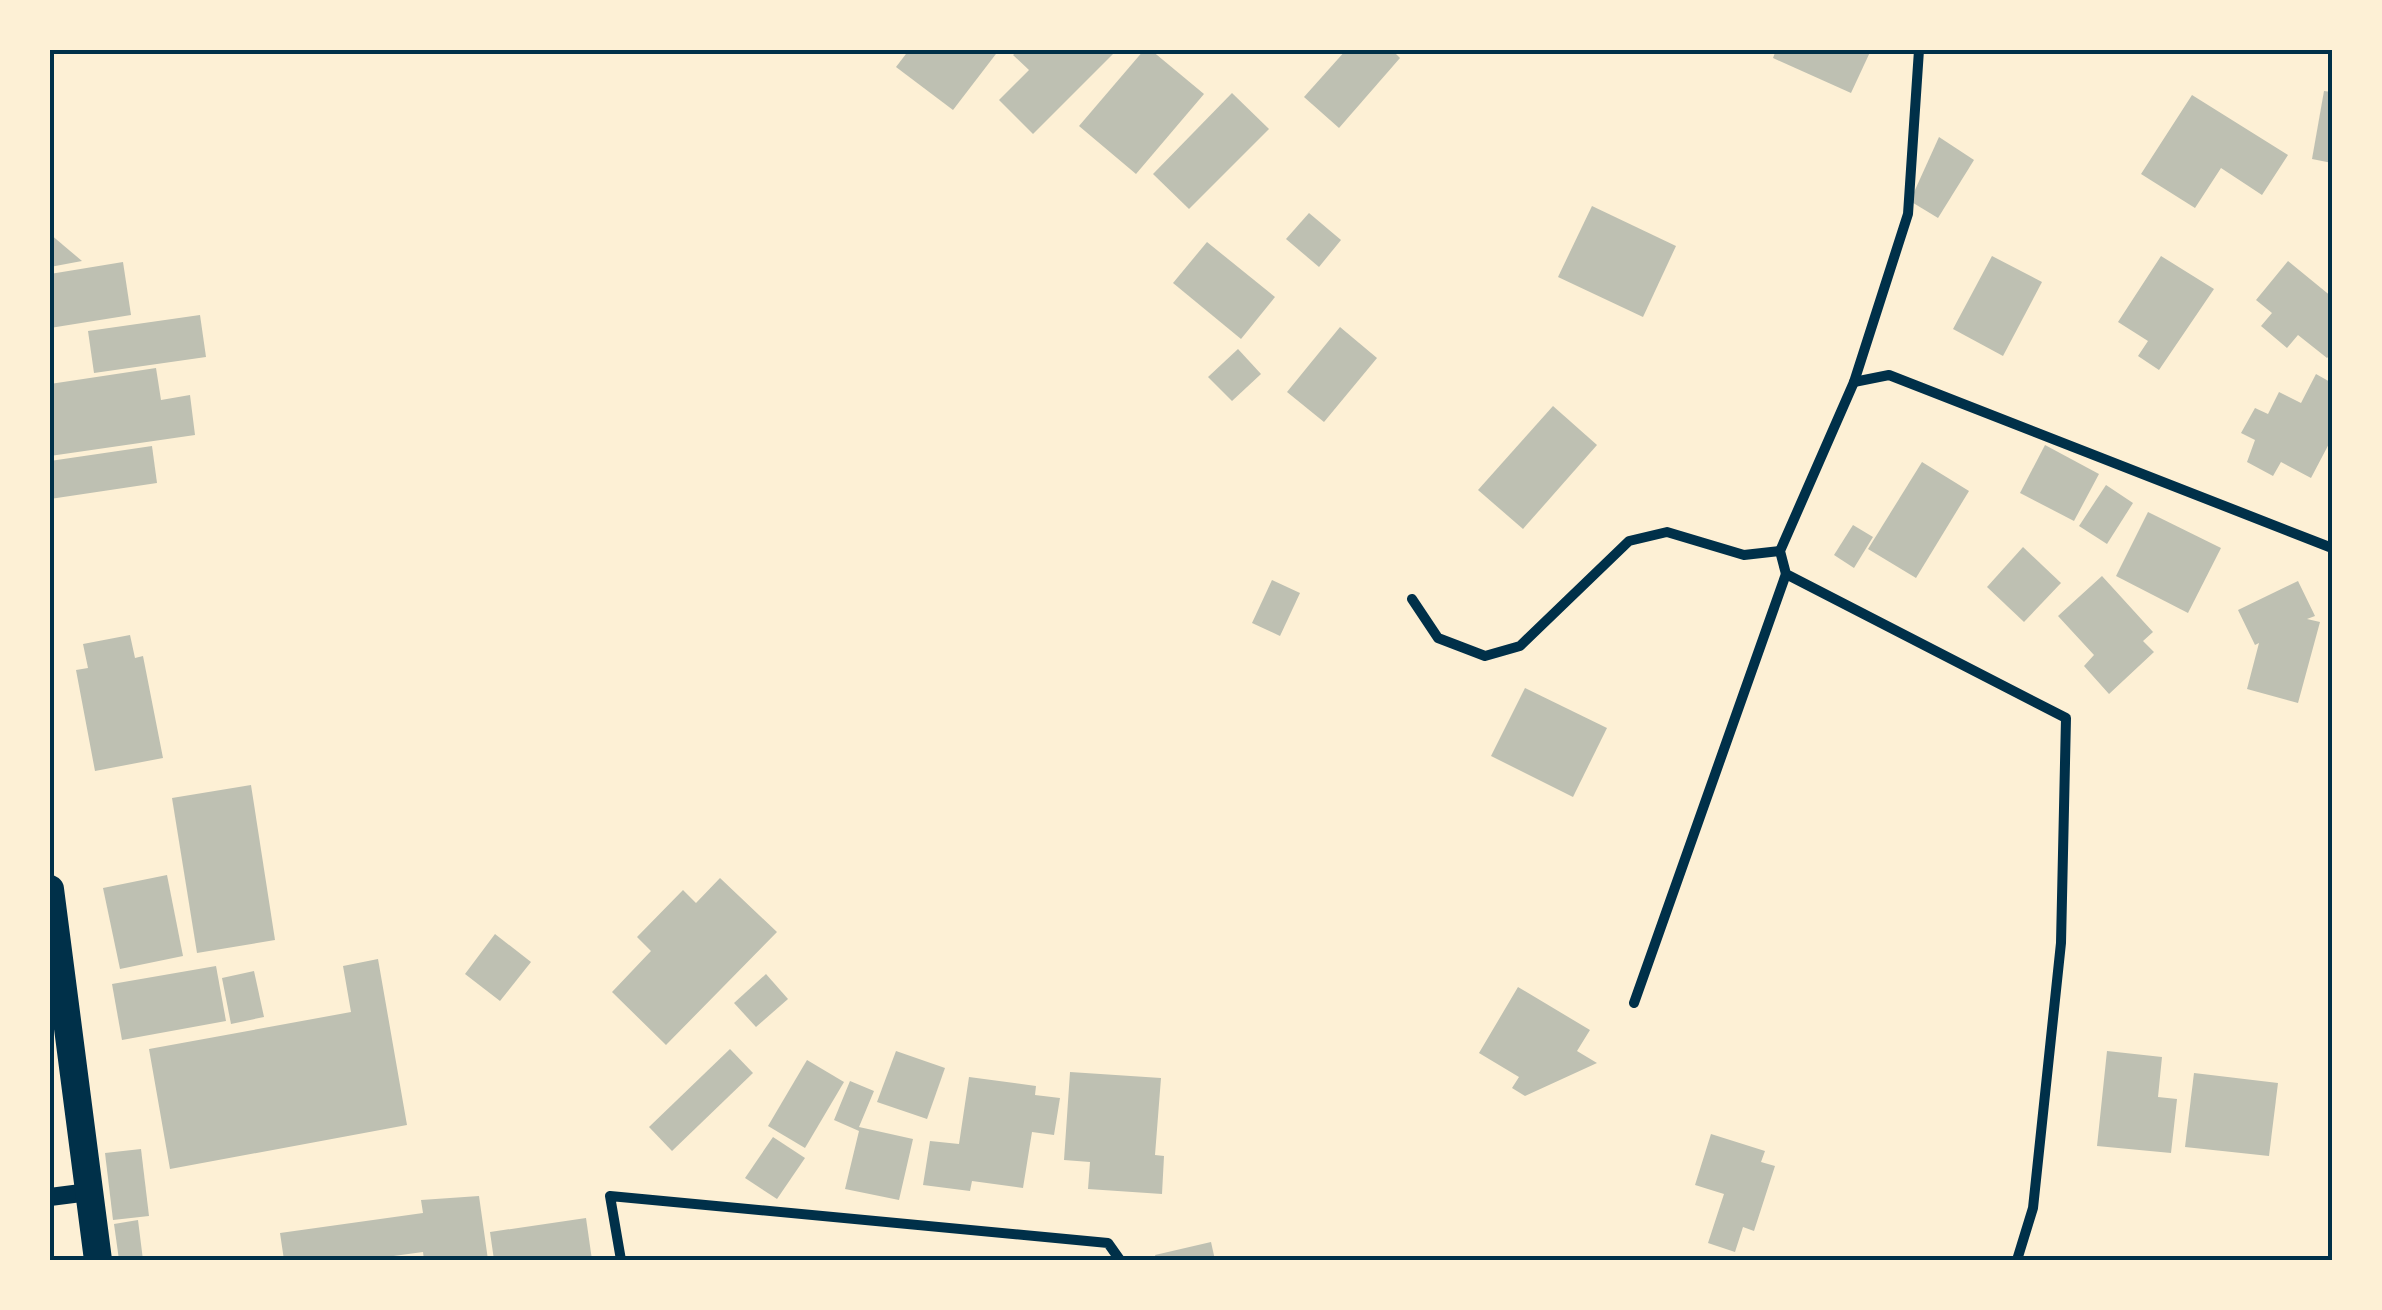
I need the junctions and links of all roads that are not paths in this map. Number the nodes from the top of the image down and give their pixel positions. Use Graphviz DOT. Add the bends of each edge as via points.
graph roads {
  1 [pos="1920,50"];
  2 [pos="1854,382"];
  3 [pos="2332,548"];
  4 [pos="1780,552"];
  5 [pos="1786,574"];
  6 [pos="1412,599"];
  7 [pos="50,890"];
  8 [pos="1634,1003"];
  9 [pos="89,1192"];
  10 [pos="50,1197"];
  11 [pos="98,1260"];
  12 [pos="621,1260"];
  13 [pos="1120,1260"];
  14 [pos="2017,1260"];
  1 -- 2 [label="street" via="1908,214"];
  2 -- 3 [label="street" via="1889,375"];
  2 -- 4 [label="street"];
  4 -- 5 [label="street"];
  4 -- 6 [label="street" via="1744,555 1667,532 1630,541 1520,646 1485,656 1438,638"];
  5 -- 8 [label="street"];
  5 -- 14 [label="street" via="2066,718 2062,943 2033,1208"];
  7 -- 9 [label="highway"];
  9 -- 10 [label="street"];
  9 -- 11 [label="highway"];
  12 -- 13 [label="street" via="610,1196 1108,1244"];
}
